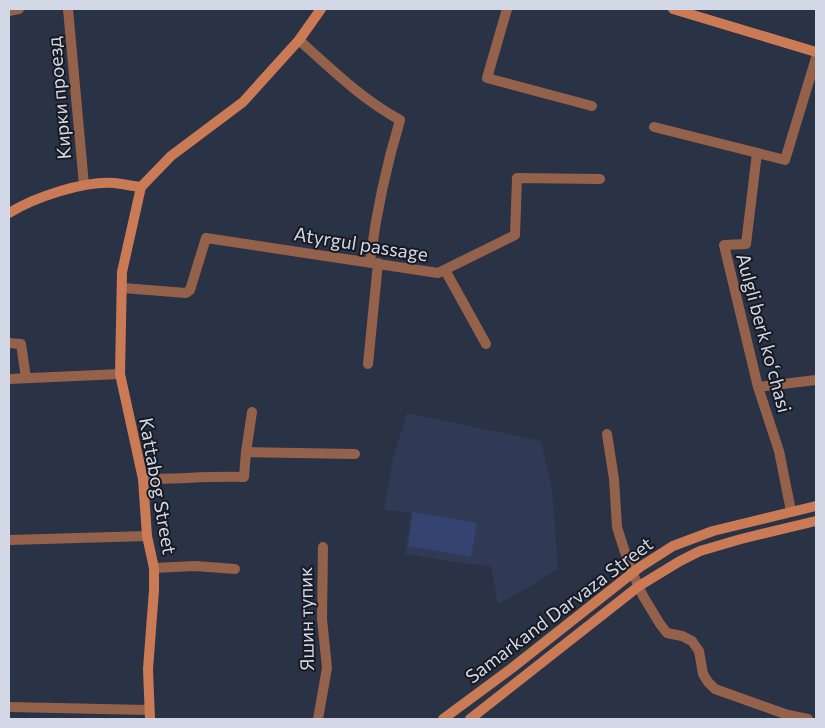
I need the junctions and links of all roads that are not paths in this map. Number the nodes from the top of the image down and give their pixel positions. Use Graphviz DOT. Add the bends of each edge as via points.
graph roads {
  1 [pos="19,9"];
  2 [pos="68,9"];
  3 [pos="321,9"];
  4 [pos="507,9"];
  5 [pos="673,9"];
  6 [pos="9,11"];
  7 [pos="299,40"];
  8 [pos="816,52"];
  9 [pos="816,58"];
  10 [pos="592,106"];
  11 [pos="654,127"];
  12 [pos="757,153"];
  13 [pos="600,180"];
  14 [pos="84,184"];
  15 [pos="142,187"];
  16 [pos="9,213"];
  17 [pos="374,263"];
  18 [pos="445,270"];
  19 [pos="123,288"];
  20 [pos="9,343"];
  21 [pos="486,344"];
  22 [pos="368,364"];
  23 [pos="120,374"];
  24 [pos="26,378"];
  25 [pos="9,379"];
  26 [pos="816,380"];
  27 [pos="758,387"];
  28 [pos="252,412"];
  29 [pos="607,434"];
  30 [pos="246,452"];
  31 [pos="354,454"];
  32 [pos="143,479"];
  33 [pos="816,506"];
  34 [pos="791,511"];
  35 [pos="816,521"];
  36 [pos="147,536"];
  37 [pos="9,540"];
  38 [pos="323,547"];
  39 [pos="154,568"];
  40 [pos="235,569"];
  41 [pos="632,573"];
  42 [pos="639,586"];
  43 [pos="9,707"];
  44 [pos="459,707"];
  45 [pos="149,715"];
  46 [pos="318,719"];
  47 [pos="443,719"];
  48 [pos="469,719"];
  49 [pos="808,719"];
  1 -- 6 [label="street"];
  2 -- 14 [label="street, Кирки проезд"];
  3 -- 7 [label="street, Kattabog Street"];
  4 -- 10 [label="street" via="487,78"];
  5 -- 8 [label="street"];
  7 -- 15 [label="street, Kattabog Street" via="243,102 171,156"];
  7 -- 17 [label="street" via="365,97 400,120 376,213"];
  9 -- 12 [label="street" via="785,160"];
  11 -- 12 [label="street"];
  12 -- 27 [label="street, Aulgli berk koʻchasi" via="746,244 724,245"];
  13 -- 18 [label="street, Atyrgul passage" via="517,178 514,235"];
  14 -- 15 [label="street"];
  14 -- 16 [label="street" via="26,202"];
  15 -- 19 [label="street, Kattabog Street" via="122,272"];
  17 -- 18 [label="street, Atyrgul passage" via="438,273"];
  17 -- 19 [label="street, Atyrgul passage" via="206,238 190,290 186,293"];
  17 -- 22 [label="street"];
  18 -- 21 [label="street"];
  19 -- 23 [label="street, Kattabog Street"];
  20 -- 24 [label="street" via="21,344"];
  23 -- 24 [label="street"];
  23 -- 32 [label="street, Kattabog Street"];
  24 -- 25 [label="street"];
  26 -- 27 [label="street"];
  27 -- 34 [label="street, Aulgli berk koʻchasi" via="779,451"];
  28 -- 30 [label="street"];
  29 -- 41 [label="street" via="617,527"];
  30 -- 31 [label="street"];
  30 -- 32 [label="street" via="244,477"];
  32 -- 36 [label="street, Kattabog Street"];
  33 -- 34 [label="street, Samarkand Darvaza Street"];
  34 -- 41 [label="street, Samarkand Darvaza Street" via="694,537"];
  35 -- 42 [label="street, Samarkand Darvaza Street" via="741,538 700,552"];
  36 -- 37 [label="street"];
  36 -- 39 [label="street, Kattabog Street"];
  38 -- 46 [label="street, Яшин тупик" via="322,620 327,668"];
  39 -- 40 [label="street"];
  39 -- 45 [label="street, Kattabog Street" via="148,669"];
  41 -- 42 [label="street"];
  41 -- 44 [label="street, Samarkand Darvaza Street"];
  42 -- 48 [label="street, Samarkand Darvaza Street"];
  42 -- 49 [label="street" via="667,633 692,641 699,651 703,674 715,689"];
  43 -- 45 [label="street"];
  44 -- 47 [label="street, Samarkand Darvaza Street"];
  44 -- 48 [label="street"];
}
